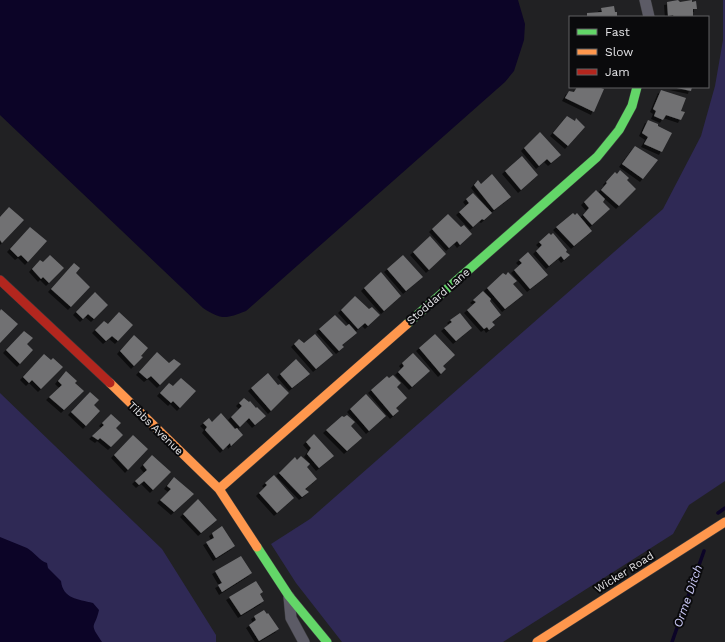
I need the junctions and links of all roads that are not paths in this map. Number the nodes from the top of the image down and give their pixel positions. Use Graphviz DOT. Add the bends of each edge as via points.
graph roads {
  1 [pos="645,0"];
  2 [pos="649,16"];
  3 [pos="637,88"];
  4 [pos="0,280"];
  5 [pos="219,489"];
  6 [pos="725,522"];
  7 [pos="288,596"];
  8 [pos="304,642"];
  9 [pos="327,642"];
  10 [pos="537,642"];
  1 -- 2 [label="street"];
  3 -- 5 [label="street, Stoddard Lane" via="632,106 619,130 596,157"];
  4 -- 5 [label="street, Tibbs Avenue"];
  5 -- 7 [label="street, Tibbs Avenue"];
  6 -- 10 [label="street, Wicker Road"];
  7 -- 8 [label="street, Tibbs Avenue" via="292,618"];
  7 -- 9 [label="street, Tibbs Avenue"];
}
